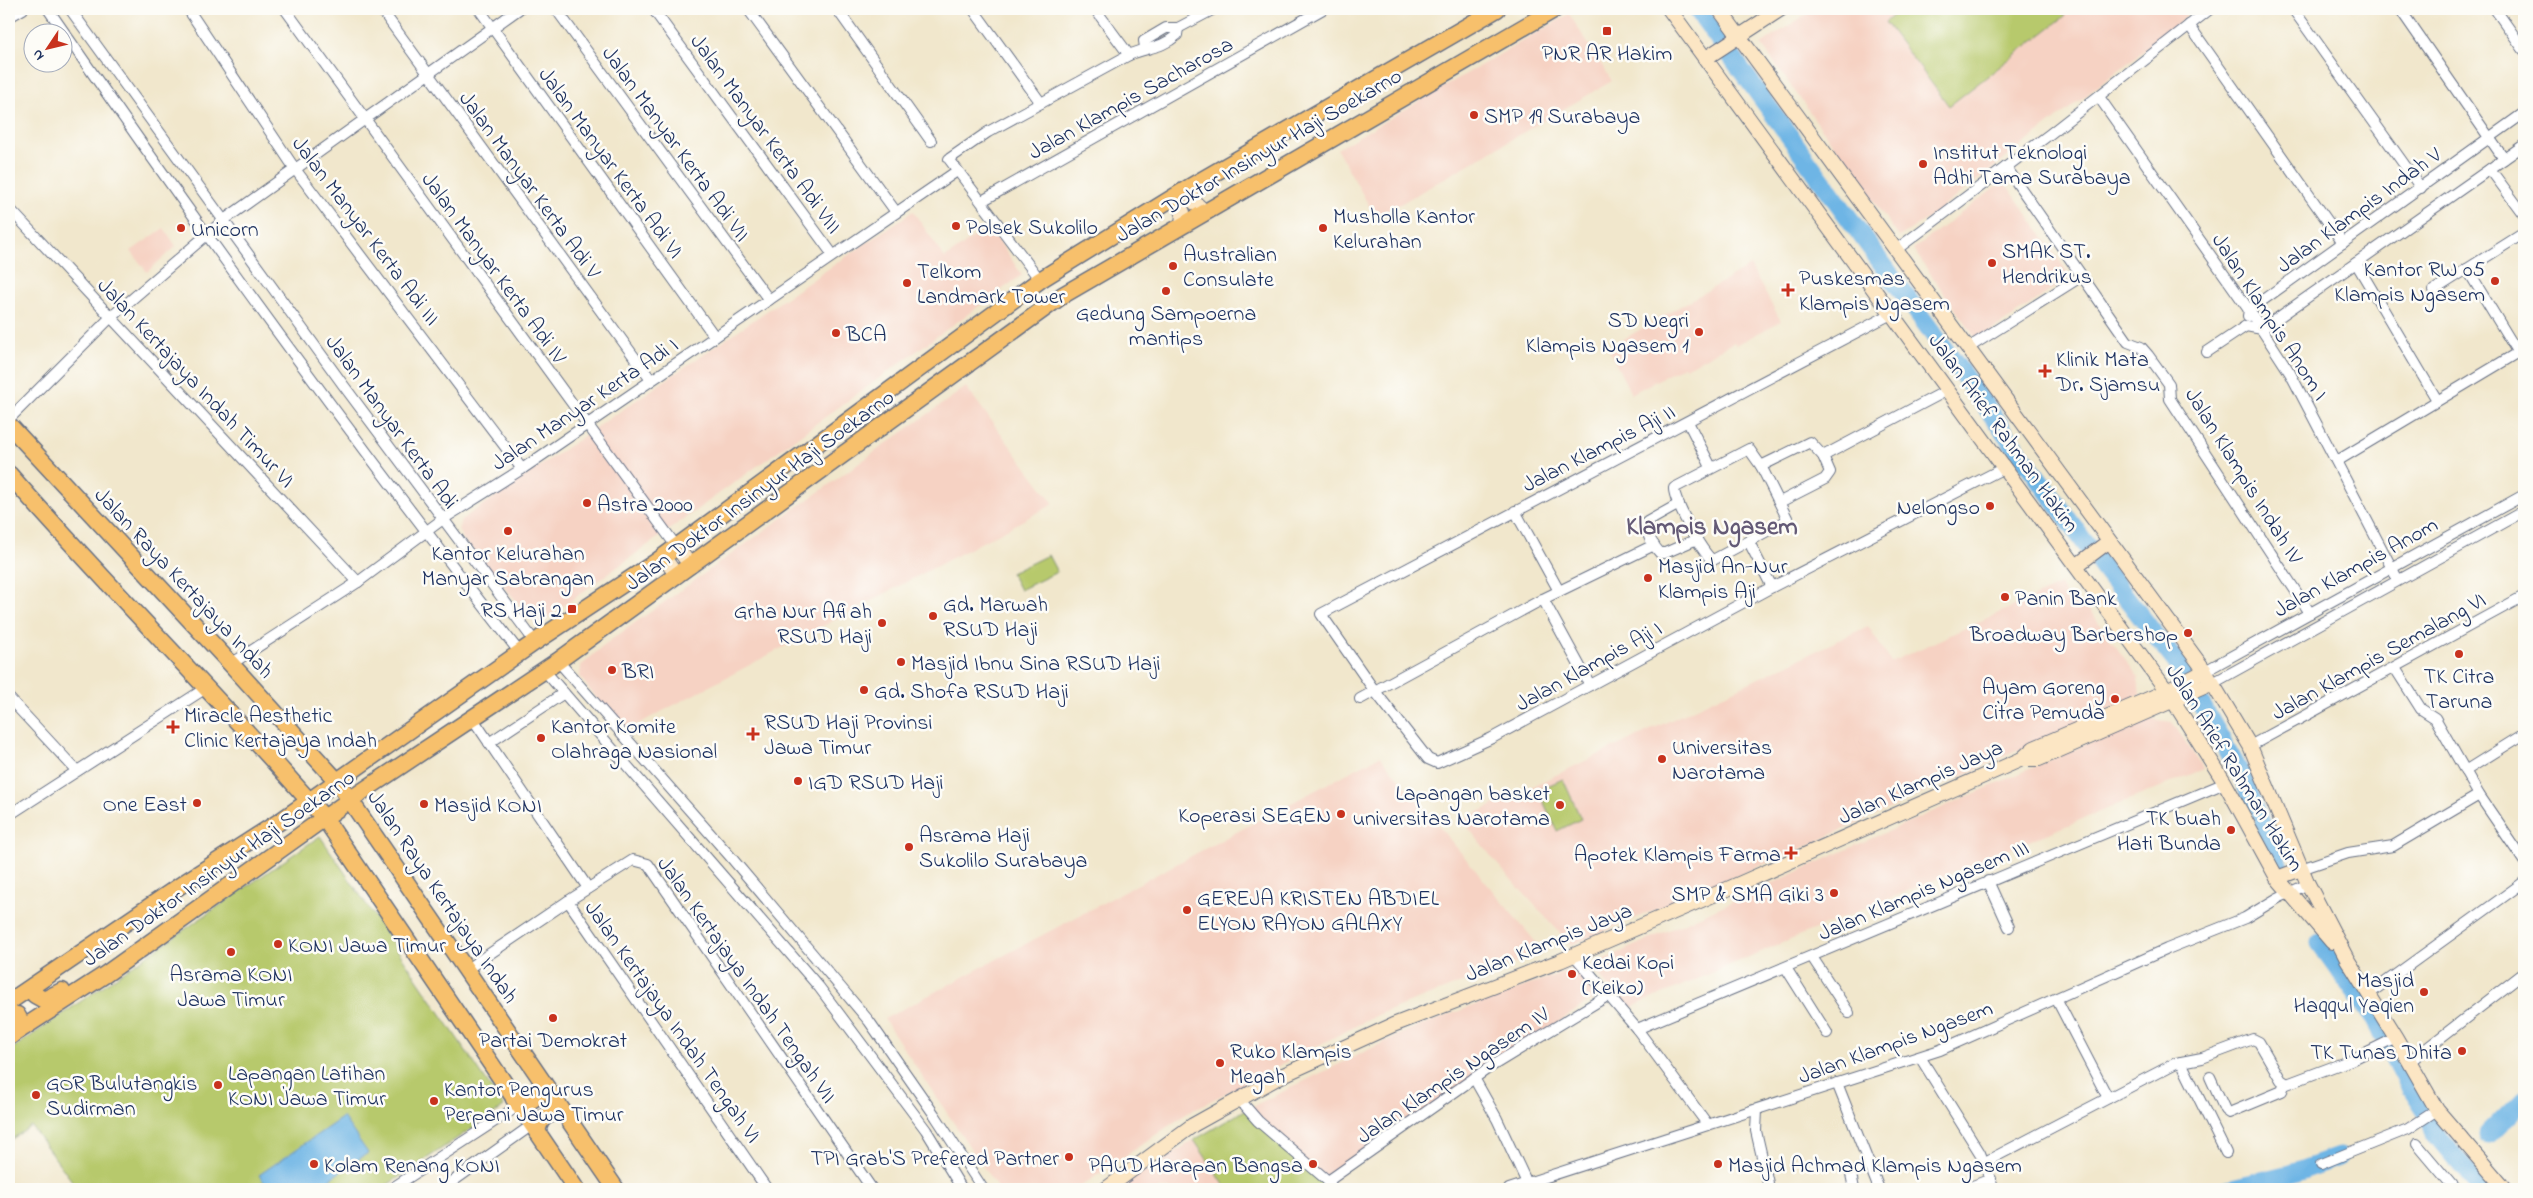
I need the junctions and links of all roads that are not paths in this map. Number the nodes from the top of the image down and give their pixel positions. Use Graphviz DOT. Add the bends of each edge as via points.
graph roads {
  1 [pos="23,9"];
  2 [pos="48,9"];
  3 [pos="70,9"];
  4 [pos="188,9"];
  5 [pos="285,9"];
  6 [pos="381,9"];
  7 [pos="479,9"];
  8 [pos="518,9"];
  9 [pos="556,9"];
  10 [pos="652,9"];
  11 [pos="748,9"];
  12 [pos="837,9"];
  13 [pos="973,9"];
  14 [pos="1095,9"];
  15 [pos="1323,9"];
  16 [pos="1497,9"];
  17 [pos="1555,9"];
  18 [pos="1669,9"];
  19 [pos="1719,9"];
  20 [pos="1781,9"];
  21 [pos="2210,9"];
  22 [pos="2293,9"];
  23 [pos="2400,9"];
  24 [pos="2495,9"];
  25 [pos="1210,10"];
  26 [pos="9,17"];
  27 [pos="2189,26"];
  28 [pos="492,28"];
  29 [pos="1735,37"];
  30 [pos="2524,50"];
  31 [pos="1129,55"];
  32 [pos="1710,55"];
  33 [pos="428,74"];
  34 [pos="2099,97"];
  35 [pos="1041,103"];
  36 [pos="2524,114"];
  37 [pos="365,120"];
  38 [pos="2490,140"];
  39 [pos="932,141"];
  40 [pos="2524,145"];
  41 [pos="2503,157"];
  42 [pos="2006,167"];
  43 [pos="296,168"];
  44 [pos="2490,170"];
  45 [pos="957,171"];
  46 [pos="1190,187"];
  47 [pos="2421,188"];
  48 [pos="982,201"];
  49 [pos="1167,202"];
  50 [pos="9,208"];
  51 [pos="1204,211"];
  52 [pos="896,212"];
  53 [pos="2524,215"];
  54 [pos="222,222"];
  55 [pos="1182,225"];
  56 [pos="209,233"];
  57 [pos="2524,233"];
  58 [pos="2343,243"];
  59 [pos="1897,249"];
  60 [pos="833,255"];
  61 [pos="2356,263"];
  62 [pos="2467,269"];
  63 [pos="2082,276"];
  64 [pos="1040,280"];
  65 [pos="2434,290"];
  66 [pos="769,300"];
  67 [pos="2249,310"];
  68 [pos="1893,313"];
  69 [pos="110,318"];
  70 [pos="2246,326"];
  71 [pos="2262,329"];
  72 [pos="715,337"];
  73 [pos="1968,348"];
  74 [pos="2521,351"];
  75 [pos="2206,352"];
  76 [pos="651,380"];
  77 [pos="1948,390"];
  78 [pos="2437,400"];
  79 [pos="9,419"];
  80 [pos="1688,422"];
  81 [pos="586,424"];
  82 [pos="9,425"];
  83 [pos="1823,456"];
  84 [pos="2337,461"];
  85 [pos="1761,466"];
  86 [pos="1711,467"];
  87 [pos="522,468"];
  88 [pos="2004,468"];
  89 [pos="9,474"];
  90 [pos="2524,495"];
  91 [pos="1780,502"];
  92 [pos="1679,504"];
  93 [pos="2524,510"];
  94 [pos="1515,511"];
  95 [pos="441,521"];
  96 [pos="427,532"];
  97 [pos="1697,539"];
  98 [pos="1750,542"];
  99 [pos="2108,542"];
  100 [pos="1654,545"];
  101 [pos="669,551"];
  102 [pos="2078,564"];
  103 [pos="691,566"];
  104 [pos="2392,568"];
  105 [pos="677,576"];
  106 [pos="2398,580"];
  107 [pos="358,582"];
  108 [pos="1772,587"];
  109 [pos="1559,591"];
  110 [pos="2524,596"];
  111 [pos="1543,599"];
  112 [pos="2310,613"];
  113 [pos="1321,614"];
  114 [pos="528,647"];
  115 [pos="2236,653"];
  116 [pos="232,664"];
  117 [pos="550,666"];
  118 [pos="2245,667"];
  119 [pos="2395,668"];
  120 [pos="2204,679"];
  121 [pos="1590,685"];
  122 [pos="206,688"];
  123 [pos="1374,690"];
  124 [pos="564,693"];
  125 [pos="2174,695"];
  126 [pos="9,698"];
  127 [pos="1360,699"];
  128 [pos="473,719"];
  129 [pos="2524,734"];
  130 [pos="489,743"];
  131 [pos="2250,746"];
  132 [pos="76,770"];
  133 [pos="2465,771"];
  134 [pos="337,782"];
  135 [pos="2225,783"];
  136 [pos="2479,795"];
  137 [pos="351,799"];
  138 [pos="310,801"];
  139 [pos="9,815"];
  140 [pos="325,819"];
  141 [pos="697,832"];
  142 [pos="720,860"];
  143 [pos="2524,861"];
  144 [pos="2301,868"];
  145 [pos="2277,878"];
  146 [pos="1988,881"];
  147 [pos="2524,882"];
  148 [pos="2308,884"];
  149 [pos="588,888"];
  150 [pos="2289,892"];
  151 [pos="568,901"];
  152 [pos="2009,927"];
  153 [pos="1574,955"];
  154 [pos="1812,956"];
  155 [pos="2347,959"];
  156 [pos="1786,968"];
  157 [pos="467,969"];
  158 [pos="2524,973"];
  159 [pos="106,974"];
  160 [pos="825,982"];
  161 [pos="33,986"];
  162 [pos="2369,994"];
  163 [pos="1607,996"];
  164 [pos="2057,1000"];
  165 [pos="9,1002"];
  166 [pos="1849,1013"];
  167 [pos="9,1015"];
  168 [pos="1637,1029"];
  169 [pos="15,1033"];
  170 [pos="1827,1033"];
  171 [pos="2390,1041"];
  172 [pos="1920,1057"];
  173 [pos="2181,1062"];
  174 [pos="2409,1062"];
  175 [pos="2210,1077"];
  176 [pos="1474,1078"];
  177 [pos="541,1080"];
  178 [pos="2285,1083"];
  179 [pos="1837,1084"];
  180 [pos="1238,1098"];
  181 [pos="2108,1098"];
  182 [pos="516,1103"];
  183 [pos="1757,1110"];
  184 [pos="2433,1113"];
  185 [pos="565,1114"];
  186 [pos="1708,1125"];
  187 [pos="534,1129"];
  188 [pos="2417,1144"];
  189 [pos="2226,1153"];
  190 [pos="1985,1162"];
  191 [pos="1869,1164"];
  192 [pos="2321,1164"];
  193 [pos="1527,1183"];
  194 [pos="1768,1183"];
  195 [pos="1992,1184"];
  196 [pos="1330,1185"];
  197 [pos="391,1189"];
  198 [pos="442,1189"];
  199 [pos="576,1189"];
  200 [pos="616,1189"];
  201 [pos="767,1189"];
  202 [pos="872,1189"];
  203 [pos="962,1189"];
  204 [pos="983,1189"];
  205 [pos="1106,1189"];
  206 [pos="1509,1189"];
  207 [pos="1854,1189"];
  208 [pos="1879,1189"];
  209 [pos="1965,1189"];
  210 [pos="2455,1189"];
  211 [pos="2505,1189"];
  1 -- 26 [label="street"];
  2 -- 56 [label="street, Jalan Manyar Kerta Adi"];
  3 -- 54 [label="street"];
  4 -- 43 [label="street, Jalan Manyar Kerta Adi III"];
  5 -- 37 [label="street, Jalan Manyar Kerta Adi IV"];
  6 -- 33 [label="street, Jalan Manyar Kerta Adi V"];
  7 -- 28 [label="street, Jalan Manyar Kerta Adi VI"];
  8 -- 28 [label="street"];
  9 -- 66 [label="street, Jalan Manyar Kerta Adi VII"];
  10 -- 60 [label="street, Jalan Manyar Kerta Adi VIII"];
  11 -- 52 [label="street"];
  12 -- 39 [label="street"];
  13 -- 35 [label="street"];
  14 -- 31 [label="street"];
  15 -- 48 [label="street, Jalan Klampis Sacharosa"];
  16 -- 46 [label="main road, Jalan Doktor Insinyur Haji Soekarno"];
  17 -- 51 [label="main road, Jalan Doktor Insinyur Haji Soekarno"];
  18 -- 32 [label="street, Jalan Arief Rahman Hakim"];
  19 -- 29 [label="street, Jalan Arief Rahman Hakim"];
  20 -- 29 [label="street"];
  21 -- 27 [label="street"];
  22 -- 47 [label="street"];
  23 -- 38 [label="street"];
  24 -- 30 [label="street"];
  25 -- 31 [label="street" via="1178,28 1172,39 1153,49 1145,47"];
  27 -- 34 [label="street"];
  27 -- 58 [label="street"];
  28 -- 33 [label="street"];
  28 -- 72 [label="street, Jalan Manyar Kerta Adi VI"];
  29 -- 32 [label="street"];
  29 -- 59 [label="street, Jalan Arief Rahman Hakim"];
  31 -- 35 [label="street"];
  32 -- 68 [label="street, Jalan Arief Rahman Hakim"];
  33 -- 37 [label="street"];
  33 -- 76 [label="street, Jalan Manyar Kerta Adi V"];
  34 -- 42 [label="street"];
  34 -- 67 [label="street, Jalan Klampis Anom I"];
  35 -- 45 [label="street" via="951,156 949,159"];
  36 -- 38 [label="street"];
  37 -- 43 [label="street"];
  37 -- 81 [label="street, Jalan Manyar Kerta Adi IV"];
  38 -- 41 [label="street"];
  38 -- 47 [label="street, Jalan Klampis Indah V"];
  40 -- 41 [label="street"];
  41 -- 44 [label="street, Jalan Klampis Indah V"];
  42 -- 59 [label="street"];
  42 -- 63 [label="street, Jalan Klampis Indah IV"];
  43 -- 54 [label="street"];
  43 -- 87 [label="street, Jalan Manyar Kerta Adi III"];
  44 -- 53 [label="street"];
  44 -- 61 [label="street, Jalan Klampis Indah V"];
  45 -- 48 [label="street"];
  45 -- 52 [label="street, Jalan Manyar Kerta Adi I"];
  46 -- 49 [label="main road, Jalan Doktor Insinyur Haji Soekarno"];
  46 -- 51 [label="street" via="1194,201"];
  47 -- 58 [label="street, Jalan Klampis Indah V"];
  48 -- 64 [label="street"];
  49 -- 55 [label="street" via="1176,202 1183,212"];
  49 -- 64 [label="main road, Jalan Doktor Insinyur Haji Soekarno"];
  50 -- 69 [label="street, Jalan Kertajaya Indah Timur VI"];
  51 -- 55 [label="main road, Jalan Doktor Insinyur Haji Soekarno"];
  52 -- 60 [label="street, Jalan Manyar Kerta Adi I"];
  54 -- 56 [label="street"];
  54 -- 95 [label="street, Jalan Manyar Kerta Adi"];
  55 -- 103 [label="main road, Jalan Doktor Insinyur Haji Soekarno" via="1063,295"];
  56 -- 69 [label="street"];
  56 -- 96 [label="street, Jalan Manyar Kerta Adi"];
  57 -- 62 [label="street"];
  58 -- 67 [label="street, Jalan Klampis Indah V"];
  59 -- 73 [label="street, Jalan Arief Rahman Hakim"];
  60 -- 66 [label="street, Jalan Manyar Kerta Adi I"];
  61 -- 71 [label="street, Jalan Klampis Indah V"];
  61 -- 78 [label="street, Jalan Klampis Indah V"];
  62 -- 65 [label="street"];
  62 -- 74 [label="street"];
  63 -- 73 [label="street"];
  63 -- 112 [label="street, Jalan Klampis Indah IV" via="2128,342 2144,349 2169,384 2170,400"];
  64 -- 101 [label="main road, Jalan Doktor Insinyur Haji Soekarno"];
  66 -- 72 [label="street, Jalan Manyar Kerta Adi I"];
  67 -- 70 [label="street"];
  67 -- 71 [label="street, Jalan Klampis Anom I"];
  68 -- 77 [label="street, Jalan Arief Rahman Hakim"];
  68 -- 80 [label="street, Jalan Klampis Aji II"];
  69 -- 79 [label="street"];
  69 -- 107 [label="street, Jalan Kertajaya Indah Timur VI"];
  70 -- 71 [label="street"];
  70 -- 75 [label="street"];
  71 -- 84 [label="street, Jalan Klampis Anom I" via="2290,373"];
  72 -- 76 [label="street, Jalan Manyar Kerta Adi I"];
  73 -- 99 [label="street, Jalan Arief Rahman Hakim"];
  74 -- 78 [label="street"];
  76 -- 81 [label="street, Jalan Manyar Kerta Adi I"];
  77 -- 83 [label="street"];
  77 -- 88 [label="street, Jalan Arief Rahman Hakim"];
  78 -- 84 [label="street"];
  80 -- 86 [label="street"];
  80 -- 94 [label="street, Jalan Klampis Aji II"];
  81 -- 87 [label="street, Jalan Manyar Kerta Adi I"];
  81 -- 101 [label="street, Jalan Manyar Kerta Adi IV"];
  82 -- 116 [label="main road, Jalan Raya Kertajaya Indah"];
  83 -- 85 [label="street" via="1810,442"];
  83 -- 91 [label="street" via="1830,472 1828,476"];
  84 -- 104 [label="street, Jalan Klampis Anom I"];
  85 -- 86 [label="street" via="1749,448"];
  85 -- 91 [label="street"];
  86 -- 92 [label="street" via="1674,488"];
  87 -- 95 [label="street, Jalan Manyar Kerta Adi I"];
  88 -- 102 [label="street, Jalan Arief Rahman Hakim"];
  88 -- 108 [label="street, Jalan Klampis Aji I"];
  89 -- 122 [label="main road"];
  90 -- 104 [label="street, Jalan Klampis Anom"];
  91 -- 98 [label="street" via="1788,520"];
  92 -- 97 [label="street"];
  92 -- 100 [label="street" via="1646,522"];
  93 -- 106 [label="street, Jalan Klampis Anom"];
  94 -- 109 [label="street"];
  94 -- 113 [label="street, Jalan Klampis Aji II"];
  95 -- 96 [label="street, Jalan Manyar Kerta Adi I"];
  95 -- 114 [label="street, Jalan Manyar Kerta Adi"];
  96 -- 107 [label="street, Jalan Manyar Kerta Adi I"];
  96 -- 114 [label="street, Jalan Manyar Kerta Adi"];
  97 -- 98 [label="street" via="1706,555 1713,560"];
  97 -- 100 [label="street" via="1665,553 1660,553"];
  98 -- 108 [label="street"];
  99 -- 102 [label="street"];
  99 -- 120 [label="street, Jalan Arief Rahman Hakim"];
  100 -- 109 [label="street"];
  101 -- 103 [label="street"];
  101 -- 105 [label="street"];
  101 -- 114 [label="main road, Jalan Doktor Insinyur Haji Soekarno"];
  102 -- 125 [label="street, Jalan Arief Rahman Hakim"];
  103 -- 105 [label="main road, Jalan Doktor Insinyur Haji Soekarno"];
  104 -- 106 [label="street, Jalan Klampis Anom I"];
  104 -- 112 [label="street, Jalan Klampis Anom"];
  105 -- 117 [label="main road, Jalan Doktor Insinyur Haji Soekarno"];
  106 -- 118 [label="street, Jalan Klampis Anom"];
  107 -- 116 [label="street, Jalan Manyar Kerta Adi I"];
  108 -- 121 [label="street, Jalan Klampis Aji I"];
  109 -- 111 [label="street"];
  110 -- 119 [label="street, Jalan Klampis Semalang VI"];
  111 -- 121 [label="street"];
  111 -- 123 [label="street"];
  112 -- 115 [label="street, Jalan Klampis Anom"];
  113 -- 123 [label="street, Jalan Klampis Aji I"];
  114 -- 134 [label="main road, Jalan Doktor Insinyur Haji Soekarno"];
  115 -- 118 [label="street"];
  115 -- 120 [label="street, Jalan Klampis Anom"];
  116 -- 134 [label="main road, Jalan Raya Kertajaya Indah"];
  117 -- 124 [label="street"];
  117 -- 128 [label="main road, Jalan Doktor Insinyur Haji Soekarno"];
  117 -- 141 [label="street"];
  118 -- 120 [label="street, Jalan Klampis Anom"];
  119 -- 131 [label="street, Jalan Klampis Semalang VI"];
  119 -- 133 [label="street" via="2421,709 2435,718"];
  120 -- 125 [label="street, Jalan Klampis Jaya"];
  120 -- 131 [label="street, Jalan Arief Rahman Hakim"];
  121 -- 123 [label="street, Jalan Klampis Aji I" via="1492,738 1437,763 1428,759"];
  122 -- 132 [label="street"];
  122 -- 138 [label="main road"];
  123 -- 127 [label="street"];
  124 -- 130 [label="street"];
  124 -- 141 [label="street"];
  125 -- 135 [label="street, Jalan Arief Rahman Hakim"];
  125 -- 153 [label="street, Jalan Klampis Jaya" via="2038,758 2022,759"];
  126 -- 132 [label="street"];
  128 -- 130 [label="street"];
  128 -- 137 [label="main road, Jalan Doktor Insinyur Haji Soekarno"];
  129 -- 133 [label="street"];
  130 -- 149 [label="street"];
  131 -- 144 [label="street, Jalan Arief Rahman Hakim"];
  132 -- 139 [label="street"];
  133 -- 136 [label="street"];
  134 -- 137 [label="main road, Jalan Raya Kertajaya Indah"];
  134 -- 138 [label="main road, Jalan Doktor Insinyur Haji Soekarno"];
  135 -- 145 [label="street, Jalan Arief Rahman Hakim"];
  135 -- 146 [label="street, Jalan Klampis Ngasem III"];
  136 -- 143 [label="street"];
  136 -- 144 [label="street" via="2394,846 2348,853"];
  137 -- 140 [label="main road, Jalan Doktor Insinyur Haji Soekarno"];
  137 -- 157 [label="main road, Jalan Raya Kertajaya Indah"];
  138 -- 140 [label="main road"];
  138 -- 161 [label="main road, Jalan Doktor Insinyur Haji Soekarno"];
  140 -- 159 [label="main road, Jalan Doktor Insinyur Haji Soekarno"];
  140 -- 182 [label="main road"];
  141 -- 142 [label="street"];
  141 -- 142 [label="street"];
  142 -- 160 [label="street"];
  142 -- 160 [label="street"];
  144 -- 145 [label="street"];
  144 -- 148 [label="street, Jalan Arief Rahman Hakim"];
  145 -- 150 [label="street, Jalan Arief Rahman Hakim"];
  146 -- 152 [label="street"];
  146 -- 154 [label="street, Jalan Klampis Ngasem III"];
  147 -- 162 [label="street"];
  148 -- 150 [label="street, Jalan Klampis Ngasem"];
  148 -- 155 [label="street, Jalan Arief Rahman Hakim"];
  149 -- 151 [label="street, Jalan Kertajaya Indah Tengah VII"];
  149 -- 202 [label="street, Jalan Kertajaya Indah Tengah VII" via="633,860 648,864"];
  150 -- 155 [label="street, Jalan Arief Rahman Hakim"];
  150 -- 164 [label="street, Jalan Klampis Ngasem" via="2245,918 2167,949"];
  151 -- 157 [label="street, Jalan Kertajaya Indah Tengah VI"];
  151 -- 201 [label="street, Jalan Kertajaya Indah Tengah VI"];
  153 -- 163 [label="street"];
  153 -- 180 [label="street, Jalan Klampis Jaya" via="1393,1025"];
  154 -- 156 [label="street, Jalan Klampis Ngasem III"];
  154 -- 166 [label="street"];
  155 -- 162 [label="street"];
  156 -- 168 [label="street, Jalan Klampis Ngasem III"];
  156 -- 170 [label="street"];
  157 -- 177 [label="main road, Jalan Raya Kertajaya Indah"];
  158 -- 174 [label="street"];
  159 -- 161 [label="main road" via="86,975 44,1000 35,995"];
  159 -- 169 [label="main road, Jalan Doktor Insinyur Haji Soekarno"];
  160 -- 203 [label="street" via="926,1130"];
  160 -- 204 [label="street" via="869,1021"];
  161 -- 165 [label="main road, Jalan Doktor Insinyur Haji Soekarno"];
  162 -- 171 [label="street"];
  163 -- 168 [label="street"];
  163 -- 176 [label="street, Jalan Klampis Ngasem IV"];
  164 -- 172 [label="street, Jalan Klampis Ngasem"];
  164 -- 181 [label="street"];
  167 -- 169 [label="main road" via="18,1016 22,1024"];
  168 -- 186 [label="street"];
  171 -- 174 [label="street"];
  171 -- 178 [label="street" via="2292,1084"];
  172 -- 179 [label="street, Jalan Klampis Ngasem"];
  172 -- 190 [label="street"];
  173 -- 178 [label="street" via="2202,1058 2253,1039 2259,1042"];
  173 -- 181 [label="street"];
  173 -- 189 [label="street"];
  174 -- 184 [label="street"];
  175 -- 178 [label="street" via="2229,1113 2282,1091"];
  176 -- 193 [label="street"];
  176 -- 196 [label="street, Jalan Klampis Ngasem IV"];
  177 -- 182 [label="main road" via="542,1088 535,1098"];
  177 -- 185 [label="main road, Jalan Raya Kertajaya Indah"];
  179 -- 183 [label="street, Jalan Klampis Ngasem"];
  179 -- 191 [label="street"];
  180 -- 196 [label="street"];
  180 -- 205 [label="street, Jalan Klampis Jaya" via="1193,1124"];
  181 -- 190 [label="street"];
  182 -- 187 [label="main road"];
  182 -- 197 [label="street"];
  183 -- 186 [label="street, Jalan Klampis Ngasem"];
  183 -- 194 [label="street" via="1756,1130"];
  184 -- 192 [label="street" via="2408,1129"];
  184 -- 211 [label="street"];
  185 -- 187 [label="main road" via="554,1112 544,1116"];
  185 -- 200 [label="main road, Jalan Raya Kertajaya Indah"];
  186 -- 193 [label="street, Jalan Klampis Ngasem"];
  187 -- 198 [label="street"];
  187 -- 199 [label="main road"];
  188 -- 210 [label="street"];
  190 -- 195 [label="street"];
  191 -- 207 [label="street" via="1851,1174"];
  191 -- 208 [label="street"];
  193 -- 206 [label="street, Jalan Klampis Ngasem"];
  195 -- 209 [label="street"];
}
